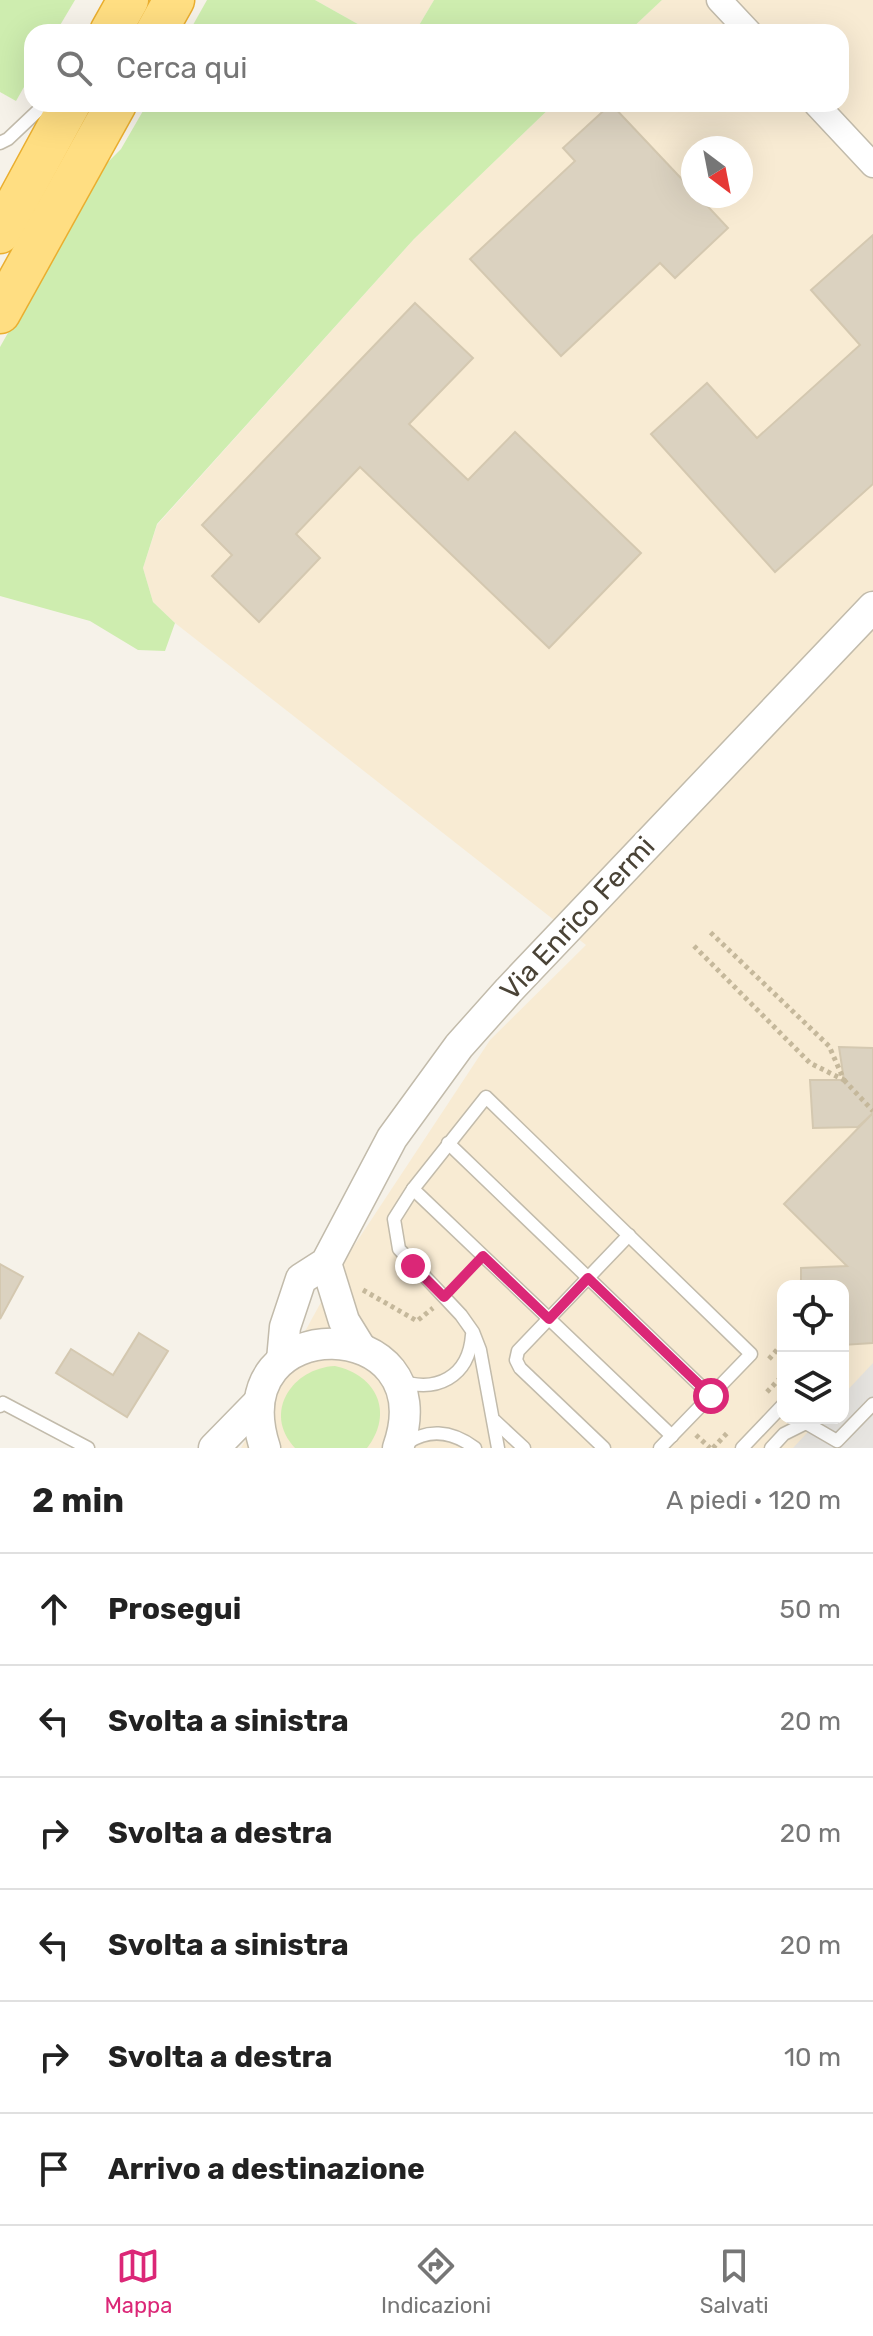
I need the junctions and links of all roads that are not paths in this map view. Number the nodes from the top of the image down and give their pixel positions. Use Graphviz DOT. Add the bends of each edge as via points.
graph roads {
  1 [pos="128,0"];
  2 [pos="174,0"];
  3 [pos="719,0"];
  4 [pos="114,24"];
  5 [pos="160,24"];
  6 [pos="742,24"];
  7 [pos="37,112"];
  8 [pos="66,112"];
  9 [pos="112,112"];
  10 [pos="823,112"];
  11 [pos="0,143"];
  12 [pos="873,165"];
  13 [pos="0,233"];
  14 [pos="0,313"];
  15 [pos="873,607"];
  16 [pos="448,1143"];
  17 [pos="413,1189"];
  18 [pos="629,1235"];
  19 [pos="330,1276"];
  20 [pos="588,1278"];
  21 [pos="549,1319"];
  22 [pos="473,1332"];
  23 [pos="360,1347"];
  24 [pos="282,1360"];
  25 [pos="396,1379"];
  26 [pos="711,1396"];
  27 [pos="259,1402"];
  28 [pos="873,1404"];
  29 [pos="0,1406"];
  30 [pos="777,1411"];
  31 [pos="495,1421"];
  32 [pos="672,1436"];
  33 [pos="833,1444"];
  34 [pos="88,1448"];
  35 [pos="214,1448"];
  36 [pos="265,1448"];
  37 [pos="399,1448"];
  38 [pos="475,1448"];
  39 [pos="498,1448"];
  40 [pos="524,1448"];
  41 [pos="604,1448"];
  42 [pos="660,1448"];
  43 [pos="742,1448"];
  44 [pos="771,1448"];
  1 -- 4 [label="highway"];
  2 -- 5 [label="highway"];
  3 -- 6 [label="street"];
  7 -- 11 [label="lane"];
  8 -- 13 [label="highway"];
  9 -- 14 [label="highway"];
  10 -- 12 [label="street"];
  15 -- 19 [label="street, Via Enrico Fermi" via="459,1046 392,1138"];
  16 -- 17 [label="lane"];
  16 -- 18 [label="lane" via="486,1097"];
  16 -- 20 [label="lane"];
  17 -- 21 [label="lane"];
  17 -- 22 [label="lane" via="394,1219 399,1249"];
  18 -- 20 [label="lane"];
  18 -- 26 [label="lane" via="751,1354"];
  19 -- 23 [label="street" via="344,1321"];
  19 -- 24 [label="street, Via Enrico Fermi" via="301,1279 285,1327"];
  20 -- 21 [label="lane"];
  20 -- 26 [label="lane"];
  21 -- 32 [label="lane"];
  21 -- 41 [label="lane" via="518,1351 516,1360"];
  22 -- 25 [label="lane" via="463,1366 449,1378 432,1385"];
  22 -- 31 [label="lane"];
  23 -- 24 [label="street" via="333,1342 306,1346"];
  23 -- 25 [label="street" via="381,1360"];
  24 -- 27 [label="street"];
  25 -- 37 [label="street" via="404,1402"];
  26 -- 32 [label="lane"];
  27 -- 35 [label="street"];
  27 -- 36 [label="street" via="258,1427"];
  28 -- 33 [label="lane"];
  29 -- 34 [label="lane"];
  30 -- 43 [label="lane"];
  31 -- 39 [label="lane"];
  31 -- 40 [label="lane"];
  32 -- 42 [label="lane"];
  33 -- 44 [label="lane" via="806,1423"];
  37 -- 38 [label="lane" via="433,1433 454,1435"];
}
